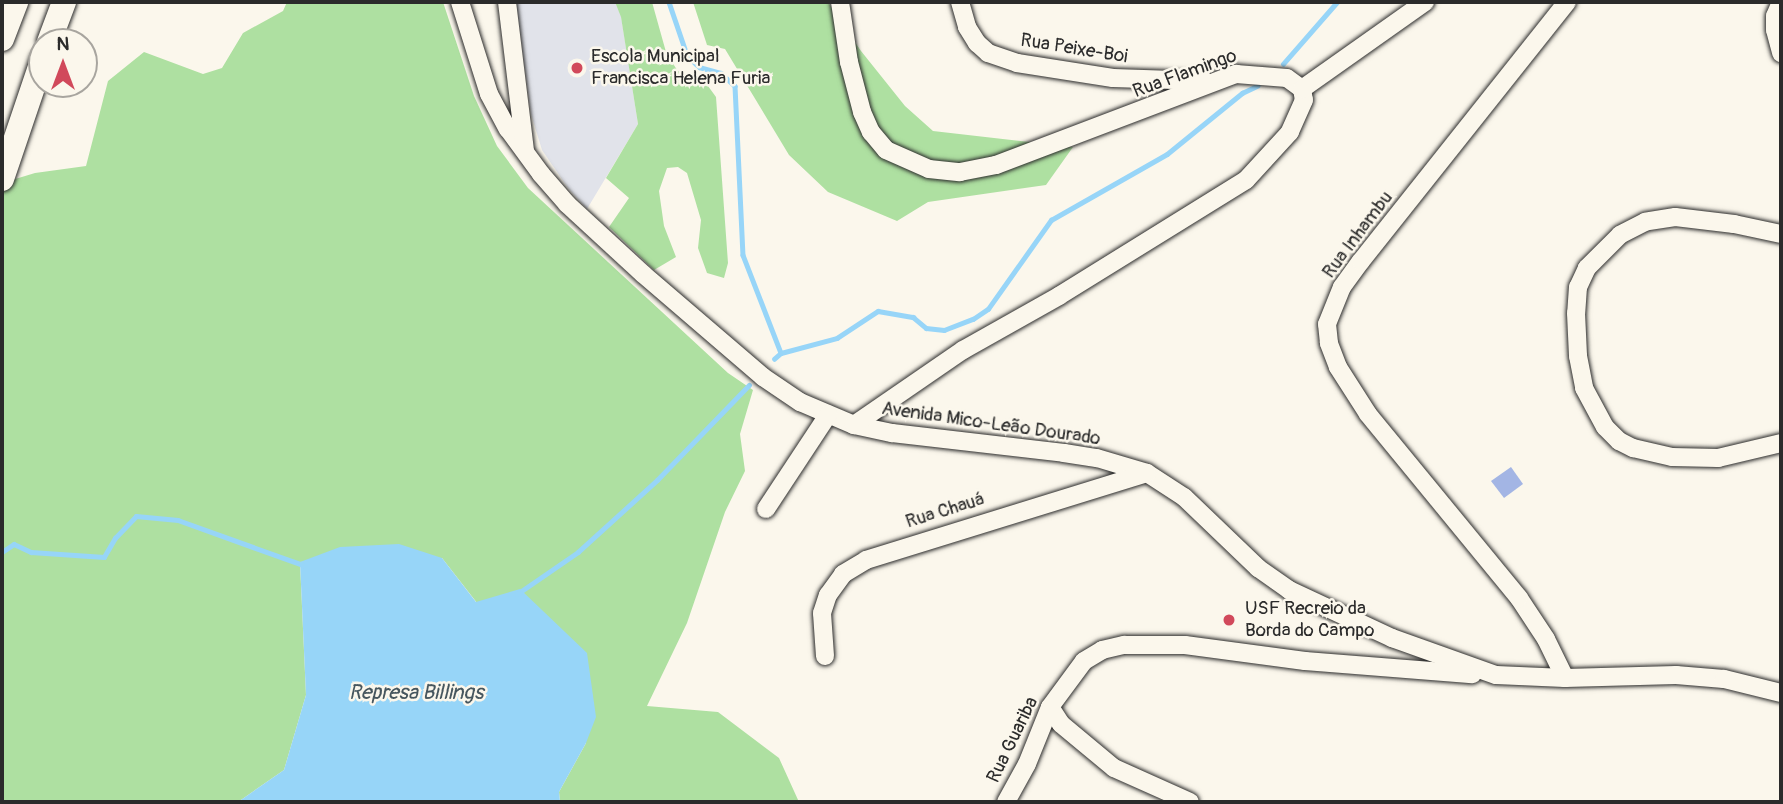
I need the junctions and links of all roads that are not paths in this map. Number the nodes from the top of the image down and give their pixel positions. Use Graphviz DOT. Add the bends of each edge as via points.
graph roads {
  1 [pos="16,2"];
  2 [pos="64,2"];
  3 [pos="460,2"];
  4 [pos="507,2"];
  5 [pos="840,2"];
  6 [pos="960,2"];
  7 [pos="1425,2"];
  8 [pos="1567,2"];
  9 [pos="1781,2"];
  10 [pos="54,28"];
  11 [pos="2,38"];
  12 [pos="1781,53"];
  13 [pos="1215,81"];
  14 [pos="1302,89"];
  15 [pos="517,90"];
  16 [pos="28,98"];
  17 [pos="498,113"];
  18 [pos="526,153"];
  19 [pos="2,178"];
  20 [pos="1781,234"];
  21 [pos="828,415"];
  22 [pos="854,425"];
  23 [pos="1781,443"];
  24 [pos="1147,473"];
  25 [pos="766,509"];
  26 [pos="825,656"];
  27 [pos="1496,676"];
  28 [pos="1565,678"];
  29 [pos="1781,693"];
  30 [pos="1050,707"];
  31 [pos="1006,802"];
  32 [pos="1190,802"];
  1 -- 11 [label="highway"];
  2 -- 10 [label="highway"];
  3 -- 17 [label="street, Avenida Mico-Leão Dourado"];
  4 -- 15 [label="street"];
  5 -- 13 [label="street, Rua Flamingo" via="849,62 871,132 886,150 929,169 960,172 996,165"];
  6 -- 13 [label="street, Rua Peixe-Boi" via="977,43 988,53 1017,63 1113,78"];
  7 -- 14 [label="street"];
  8 -- 28 [label="street, Rua Inhambu" via="1361,261 1342,287 1327,324 1338,367 1368,414 1519,598"];
  9 -- 12 [label="street" via="1775,30"];
  13 -- 14 [label="street, Rua Flamingo" via="1236,74 1268,74 1287,78"];
  14 -- 22 [label="street" via="1304,100 1290,132 1246,180 963,350"];
  15 -- 17 [label="street" via="510,104"];
  15 -- 18 [label="street"];
  16 -- 19 [label="highway"];
  17 -- 18 [label="street, Avenida Mico-Leão Dourado"];
  18 -- 21 [label="street, Avenida Mico-Leão Dourado" via="567,204 643,274 763,377"];
  20 -- 23 [label="street" via="1675,218 1645,222 1620,234 1593,260 1578,287 1576,313 1584,388 1605,427 1619,440 1652,454 1718,458"];
  21 -- 22 [label="street, Avenida Mico-Leão Dourado"];
  21 -- 25 [label="street"];
  22 -- 24 [label="street, Avenida Mico-Leão Dourado" via="923,438 1097,458"];
  24 -- 26 [label="street, Rua Chauá" via="866,560 843,574 828,595 822,613"];
  24 -- 27 [label="street, Avenida Mico-Leão Dourado" via="1184,497 1258,568 1289,590 1392,638"];
  27 -- 28 [label="street, Avenida Mico-Leão Dourado"];
  27 -- 30 [label="street, Rua Guariba" via="1185,645 1124,645 1102,650 1084,662"];
  28 -- 29 [label="street, Avenida Mico-Leão Dourado" via="1724,678"];
  30 -- 31 [label="street, Rua Guariba"];
  30 -- 32 [label="street" via="1061,724 1114,768"];
}
